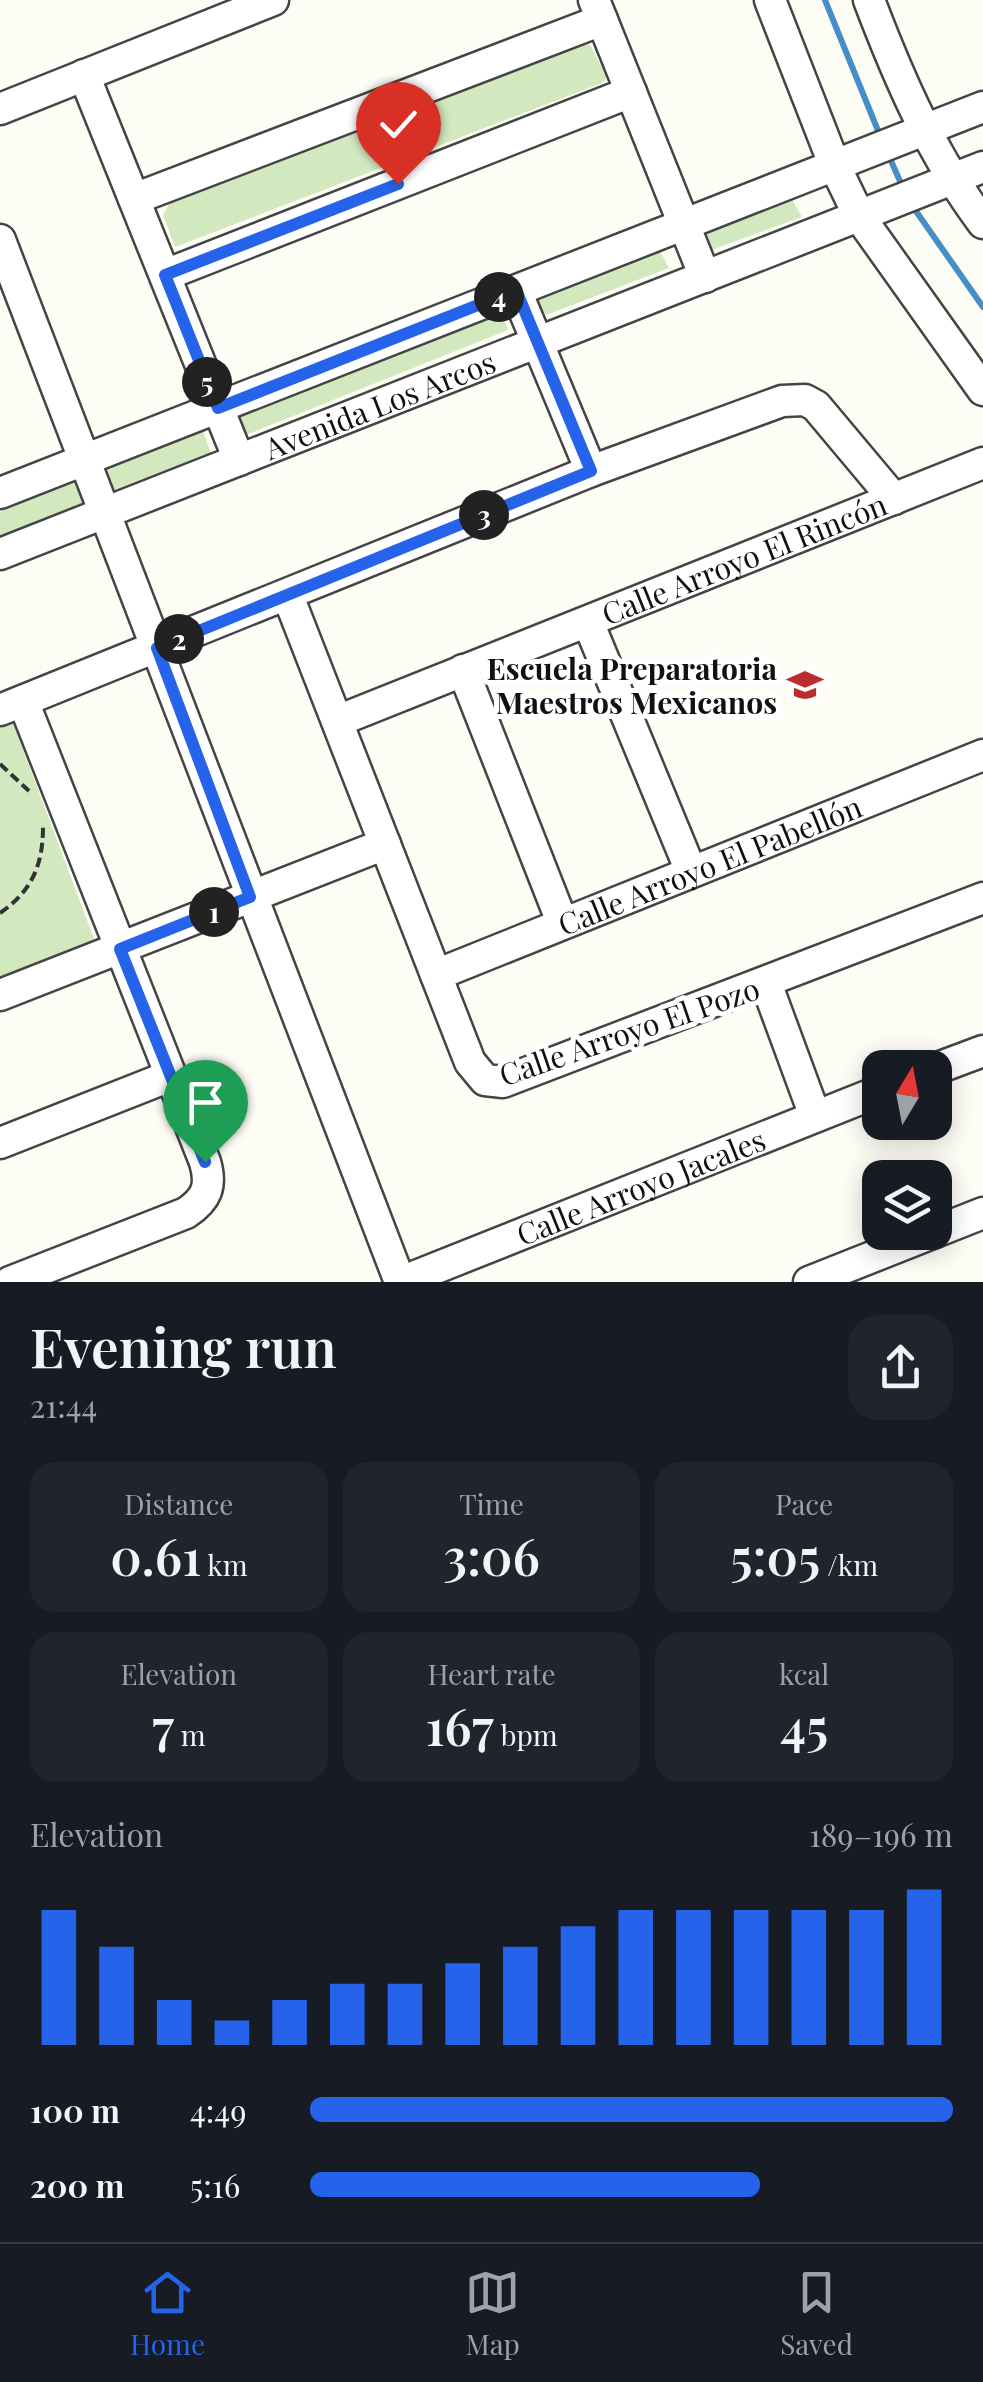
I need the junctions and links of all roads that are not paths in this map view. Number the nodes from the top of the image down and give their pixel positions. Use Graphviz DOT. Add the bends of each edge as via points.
graph roads {
  1 [pos="273,0"];
  2 [pos="770,0"];
  3 [pos="869,0"];
  4 [pos="598,10"];
  5 [pos="84,75"];
  6 [pos="631,92"];
  7 [pos="983,107"];
  8 [pos="0,109"];
  9 [pos="914,133"];
  10 [pos="847,159"];
  11 [pos="983,168"];
  12 [pos="942,184"];
  13 [pos="134,198"];
  14 [pos="860,216"];
  15 [pos="983,223"];
  16 [pos="683,226"];
  17 [pos="0,240"];
  18 [pos="165,275"];
  19 [pos="705,277"];
  20 [pos="516,290"];
  21 [pos="538,342"];
  22 [pos="983,390"];
  23 [pos="218,408"];
  24 [pos="83,460"];
  25 [pos="238,460"];
  26 [pos="983,463"];
  27 [pos="591,471"];
  28 [pos="0,492"];
  29 [pos="894,499"];
  30 [pos="104,513"];
  31 [pos="0,554"];
  32 [pos="288,596"];
  33 [pos="588,622"];
  34 [pos="157,648"];
  35 [pos="463,670"];
  36 [pos="12,705"];
  37 [pos="340,720"];
  38 [pos="983,754"];
  39 [pos="385,844"];
  40 [pos="690,869"];
  41 [pos="250,897"];
  42 [pos="983,898"];
  43 [pos="562,922"];
  44 [pos="120,949"];
  45 [pos="436,975"];
  46 [pos="766,983"];
  47 [pos="0,996"];
  48 [pos="983,1051"];
  49 [pos="952,1063"];
  50 [pos="170,1076"];
  51 [pos="862,1098"];
  52 [pos="815,1116"];
  53 [pos="0,1142"];
  54 [pos="983,1213"];
  55 [pos="952,1225"];
  56 [pos="907,1250"];
  57 [pos="875,1270"];
  58 [pos="10,1282"];
  59 [pos="400,1282"];
  60 [pos="809,1282"];
  1 -- 5 [label="street"];
  2 -- 10 [label="street"];
  3 -- 9 [label="street"];
  4 -- 6 [label="street"];
  4 -- 13 [label="street"];
  5 -- 8 [label="street"];
  5 -- 13 [label="street"];
  6 -- 16 [label="street"];
  6 -- 18 [label="street"];
  7 -- 9 [label="street, Avenida Los Arcos"];
  9 -- 10 [label="street, Avenida Los Arcos"];
  9 -- 12 [label="street"];
  10 -- 14 [label="street"];
  10 -- 16 [label="street, Avenida Los Arcos"];
  11 -- 12 [label="street, Avenida Los Arcos"];
  12 -- 14 [label="street, Avenida Los Arcos"];
  12 -- 15 [label="street"];
  13 -- 18 [label="street"];
  14 -- 19 [label="street, Avenida Los Arcos"];
  14 -- 22 [label="street"];
  16 -- 19 [label="street"];
  16 -- 20 [label="street, Avenida Los Arcos"];
  17 -- 24 [label="street"];
  18 -- 23 [label="street"];
  19 -- 21 [label="street, Avenida Los Arcos"];
  20 -- 21 [label="street"];
  20 -- 23 [label="street, Avenida Los Arcos"];
  21 -- 25 [label="street, Avenida Los Arcos"];
  21 -- 27 [label="street"];
  23 -- 24 [label="street, Avenida Los Arcos"];
  23 -- 25 [label="street"];
  24 -- 28 [label="street, Avenida Los Arcos"];
  24 -- 30 [label="street"];
  25 -- 30 [label="street, Avenida Los Arcos"];
  26 -- 29 [label="street, Calle Arroyo El Rincón"];
  27 -- 29 [label="street" via="806,400"];
  27 -- 32 [label="street"];
  29 -- 33 [label="street, Calle Arroyo El Rincón"];
  30 -- 31 [label="street, Avenida Los Arcos"];
  30 -- 34 [label="street"];
  32 -- 34 [label="street"];
  32 -- 37 [label="street, Calle Arroyo El Pozo"];
  33 -- 35 [label="street, Calle Arroyo El Rincón"];
  33 -- 40 [label="street"];
  34 -- 36 [label="street"];
  34 -- 41 [label="street"];
  35 -- 37 [label="street, Calle Arroyo El Rincón"];
  35 -- 43 [label="street"];
  36 -- 44 [label="street"];
  37 -- 39 [label="street, Calle Arroyo El Pozo"];
  38 -- 40 [label="street, Calle Arroyo El Pabellón"];
  39 -- 41 [label="street"];
  39 -- 45 [label="street, Calle Arroyo El Pozo"];
  40 -- 43 [label="street, Calle Arroyo El Pabellón"];
  41 -- 44 [label="street"];
  41 -- 59 [label="street"];
  42 -- 46 [label="street, Calle Arroyo El Pozo"];
  43 -- 45 [label="street, Calle Arroyo El Pabellón"];
  44 -- 47 [label="street"];
  44 -- 50 [label="street"];
  45 -- 46 [label="street, Calle Arroyo El Pozo" via="470,1062 479,1076 496,1083"];
  46 -- 52 [label="street"];
  48 -- 49 [label="street"];
  50 -- 53 [label="street"];
  50 -- 58 [label="street" via="208,1173 202,1200"];
  51 -- 52 [label="street, Calle Arroyo Jacales"];
  52 -- 59 [label="street, Calle Arroyo Jacales"];
  54 -- 55 [label="street"];
  56 -- 57 [label="street"];
  57 -- 60 [label="street"];
}
